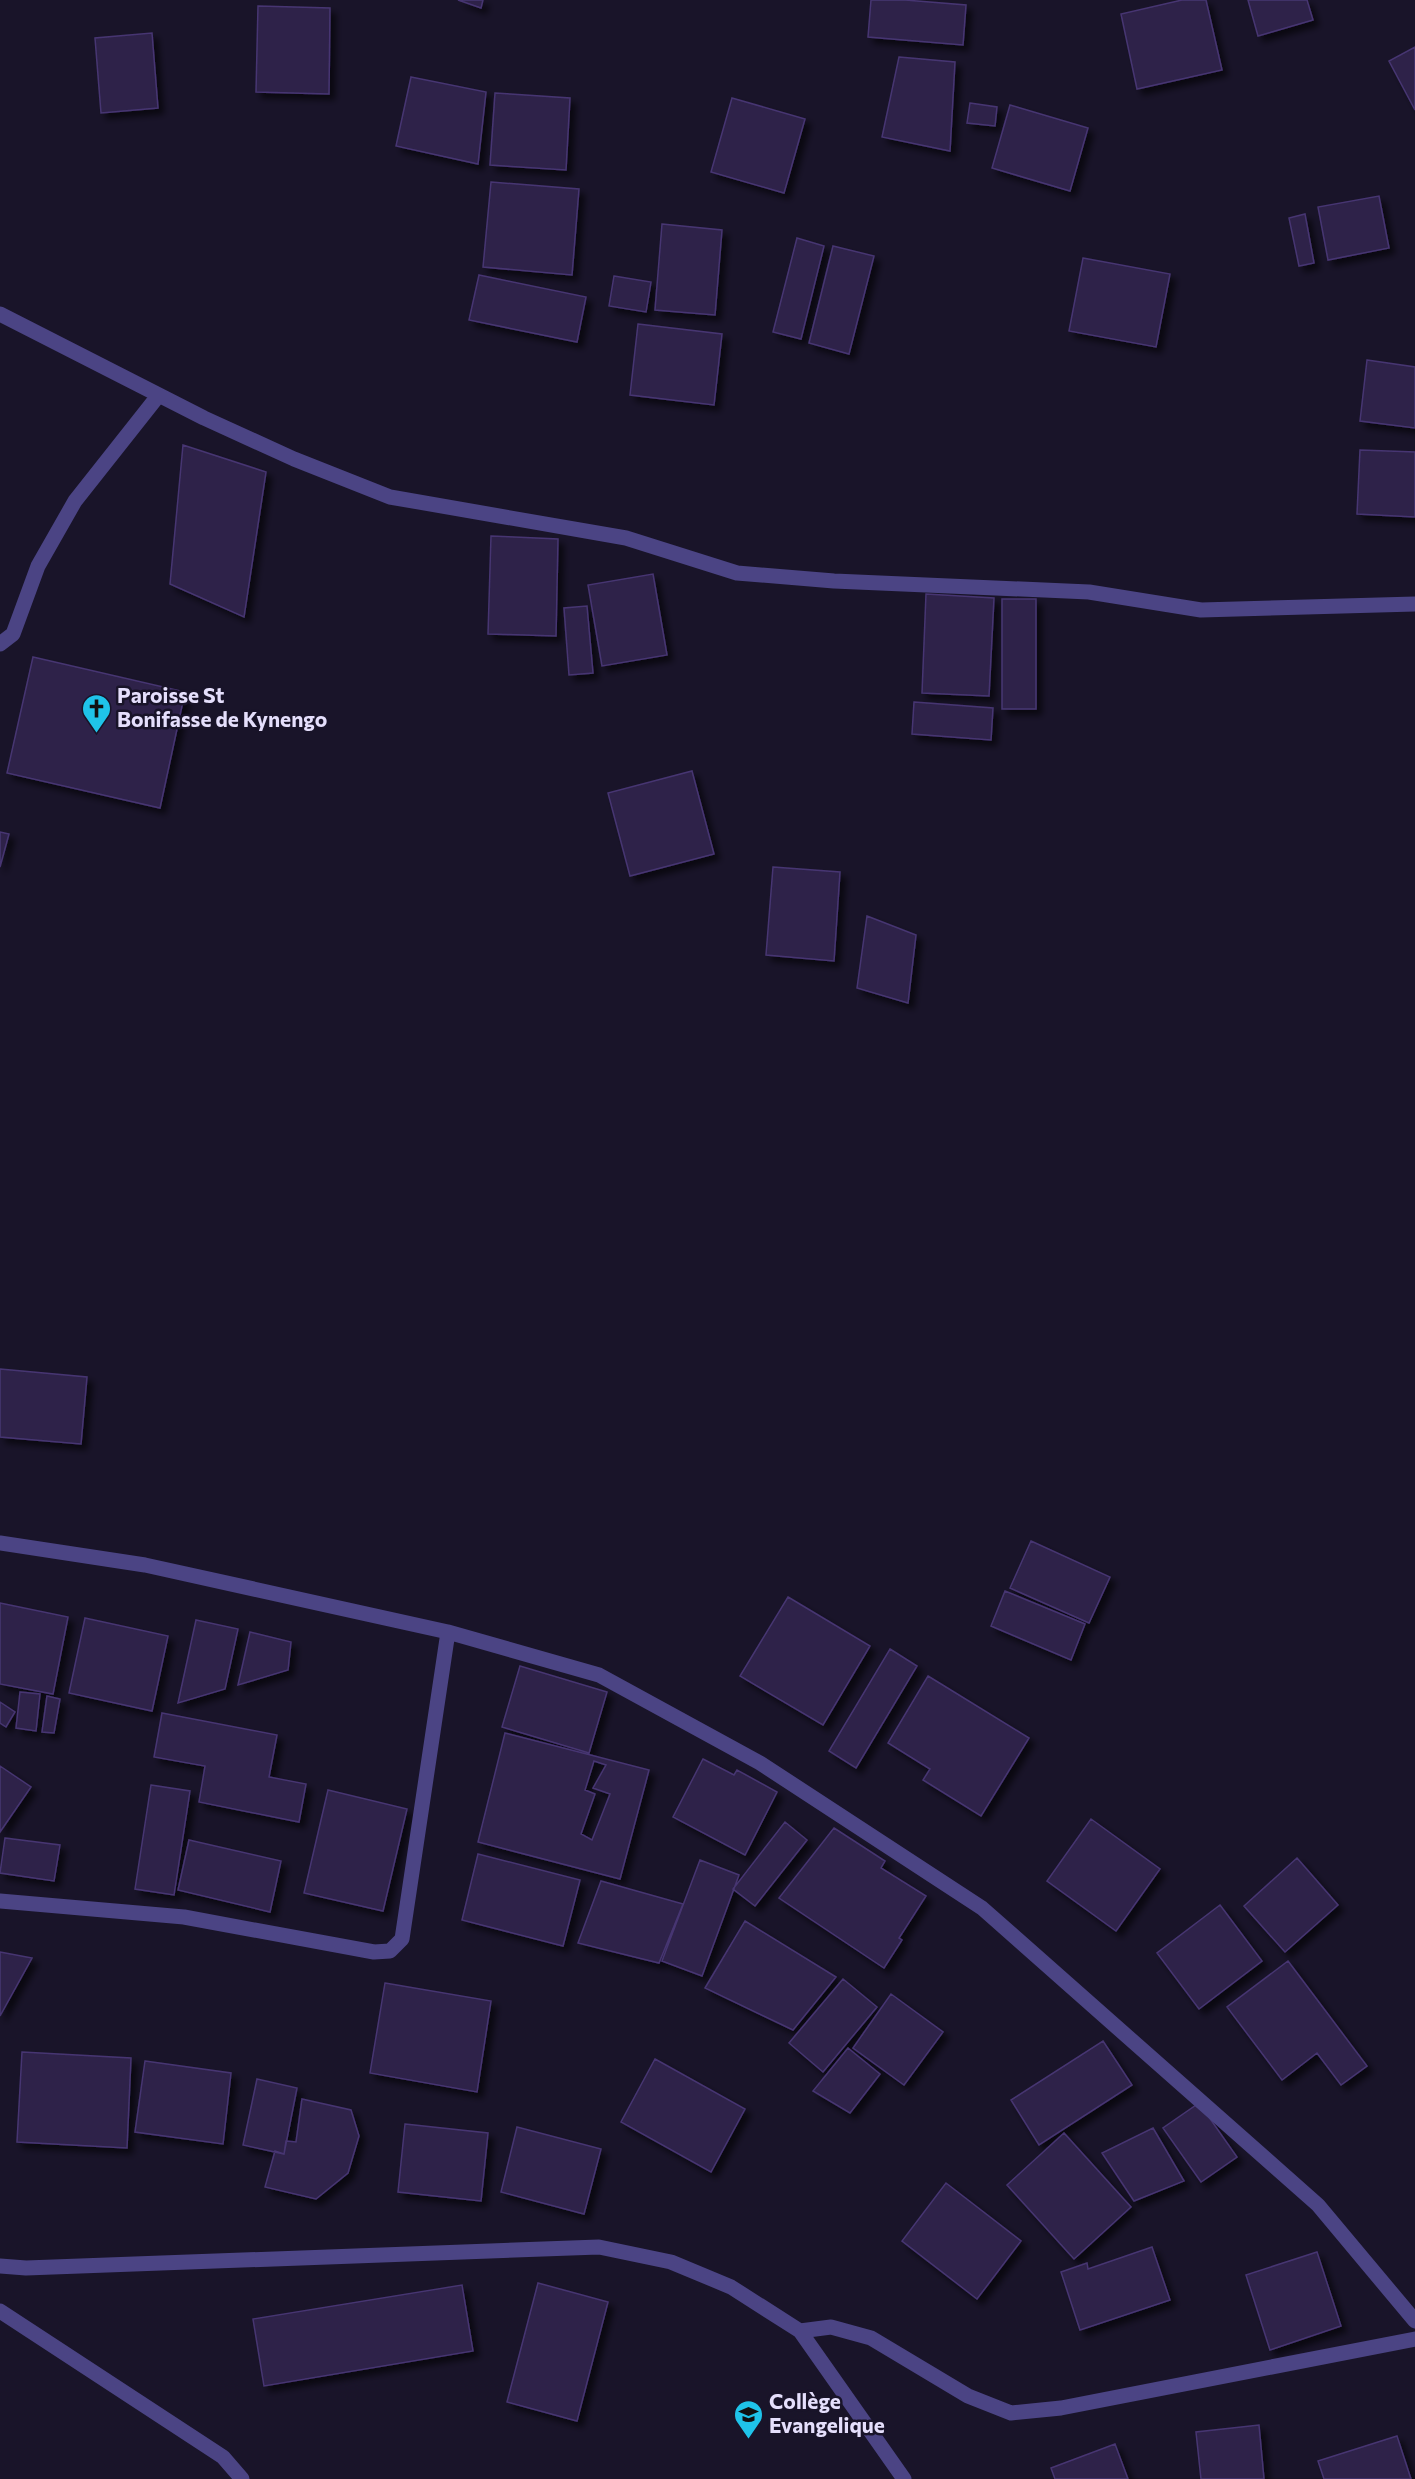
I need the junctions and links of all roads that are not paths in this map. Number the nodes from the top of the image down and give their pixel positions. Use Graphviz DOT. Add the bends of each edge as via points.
graph roads {
  1 [pos="0,314"];
  2 [pos="158,396"];
  3 [pos="1415,604"];
  4 [pos="0,644"];
  5 [pos="0,1543"];
  6 [pos="448,1632"];
  7 [pos="0,1901"];
  8 [pos="0,2266"];
  9 [pos="0,2311"];
  10 [pos="1415,2321"];
  11 [pos="800,2331"];
  12 [pos="1415,2339"];
  13 [pos="242,2479"];
  14 [pos="904,2479"];
  1 -- 2 [label="street"];
  2 -- 3 [label="street" via="294,459 390,497 626,538 737,573 1089,592 1202,610"];
  2 -- 4 [label="street" via="75,501 38,567 13,634"];
  5 -- 6 [label="street" via="145,1565"];
  6 -- 7 [label="street" via="402,1939 390,1951 374,1952 184,1917"];
  6 -- 10 [label="street" via="599,1675 760,1763 981,1908 1318,2205"];
  8 -- 11 [label="street" via="599,2247 671,2262 731,2287"];
  9 -- 13 [label="street" via="223,2457"];
  11 -- 12 [label="street" via="831,2326 871,2338 968,2396 1011,2413 1061,2408"];
  11 -- 14 [label="street"];
}
